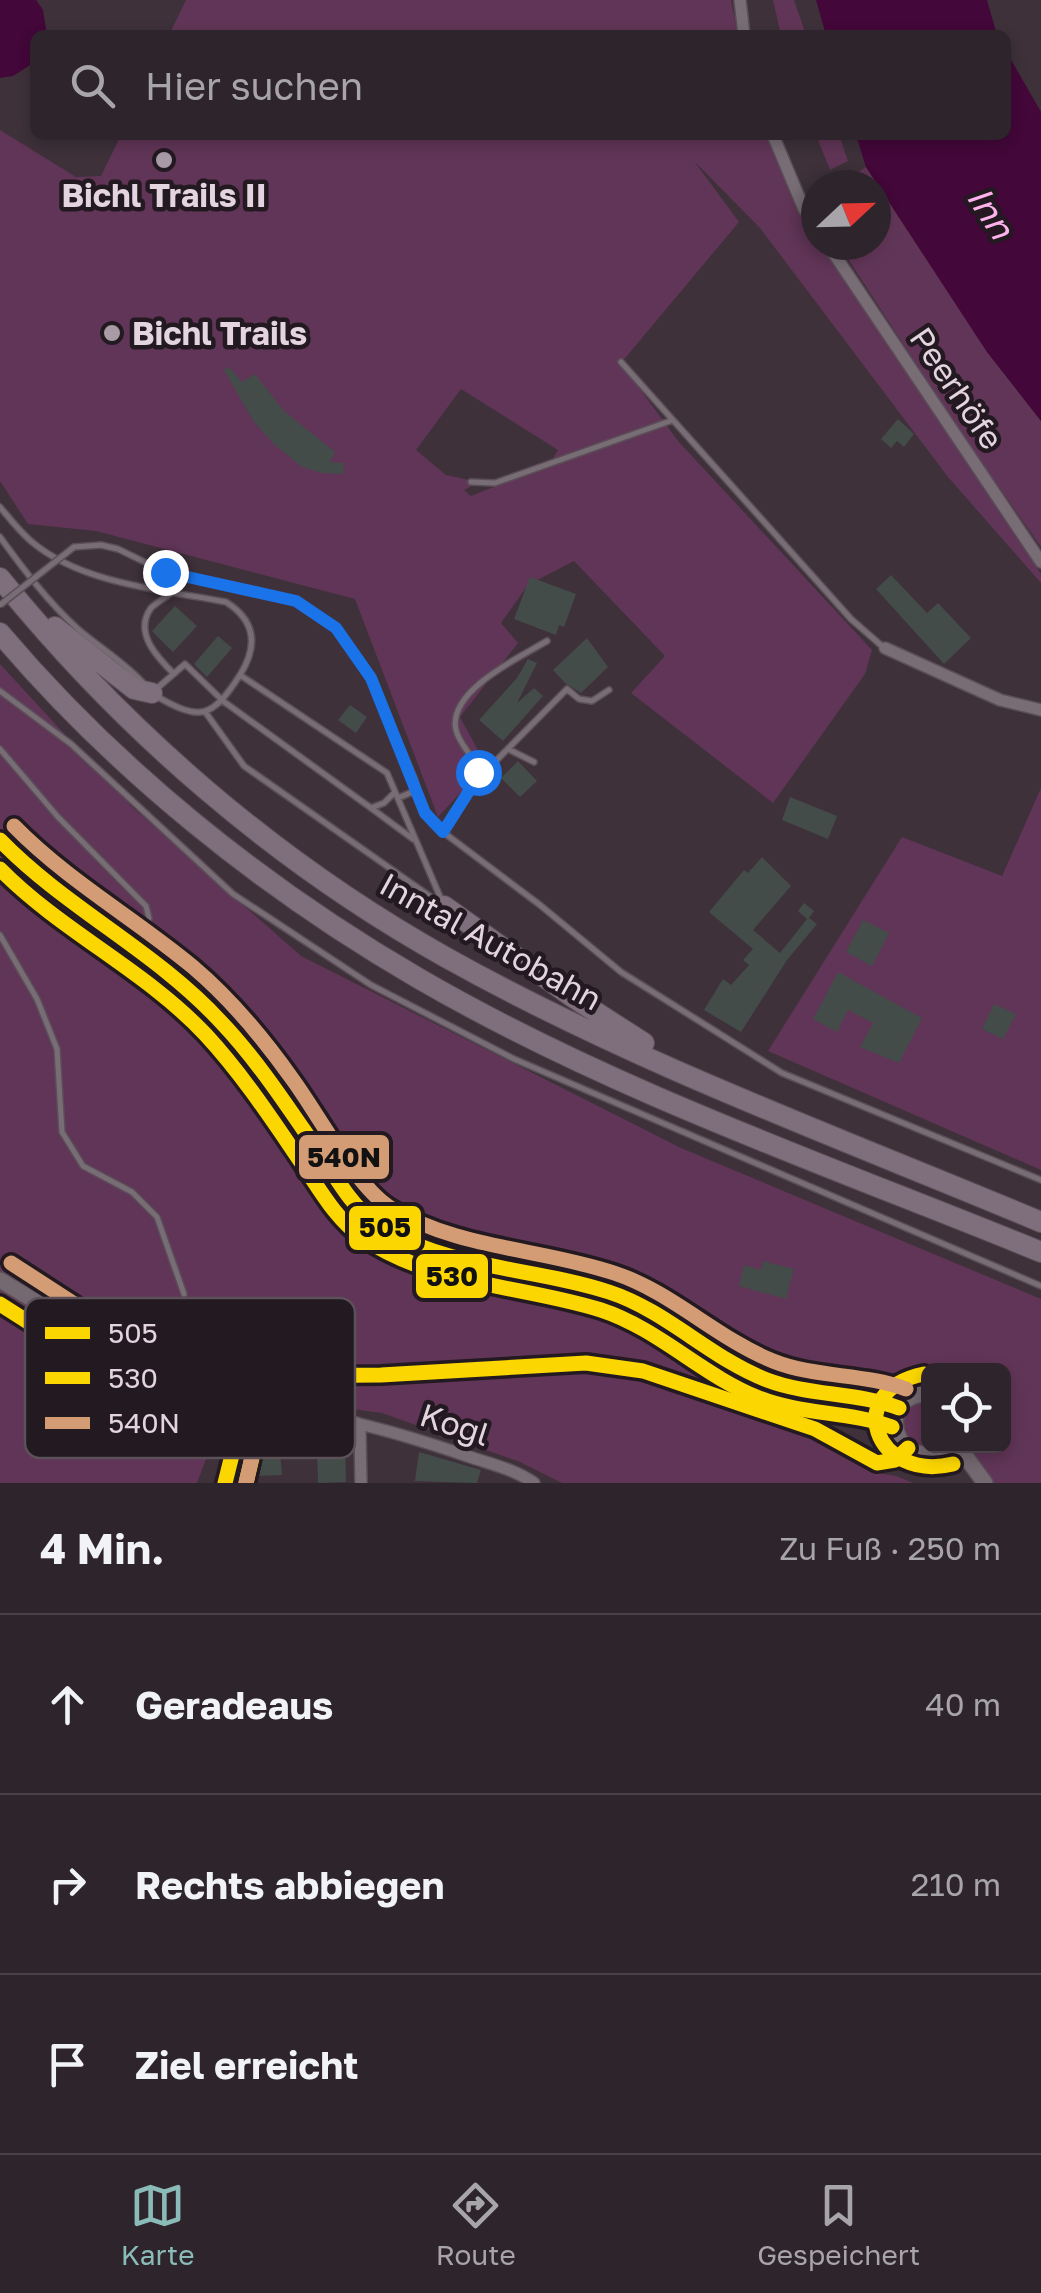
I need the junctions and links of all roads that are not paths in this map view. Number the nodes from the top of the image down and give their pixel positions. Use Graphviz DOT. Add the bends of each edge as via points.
graph roads {
  1 [pos="740,0"];
  2 [pos="743,30"];
  3 [pos="775,140"];
  4 [pos="801,202"];
  5 [pos="838,260"];
  6 [pos="621,362"];
  7 [pos="673,420"];
  8 [pos="471,482"];
  9 [pos="0,507"];
  10 [pos="0,537"];
  11 [pos="1041,562"];
  12 [pos="0,578"];
  13 [pos="174,592"];
  14 [pos="0,605"];
  15 [pos="27,612"];
  16 [pos="0,633"];
  17 [pos="547,641"];
  18 [pos="885,648"];
  19 [pos="174,674"];
  20 [pos="240,675"];
  21 [pos="0,690"];
  22 [pos="609,690"];
  23 [pos="152,694"];
  24 [pos="222,701"];
  25 [pos="1041,710"];
  26 [pos="206,713"];
  27 [pos="0,749"];
  28 [pos="508,749"];
  29 [pos="534,762"];
  30 [pos="476,780"];
  31 [pos="417,790"];
  32 [pos="396,795"];
  33 [pos="371,808"];
  34 [pos="443,832"];
  35 [pos="0,840"];
  36 [pos="416,840"];
  37 [pos="444,906"];
  38 [pos="0,935"];
  39 [pos="142,954"];
  40 [pos="685,1074"];
  41 [pos="1041,1180"];
  42 [pos="1041,1222"];
  43 [pos="1041,1252"];
  44 [pos="0,1280"];
  45 [pos="1041,1286"];
  46 [pos="184,1294"];
  47 [pos="28,1298"];
  48 [pos="355,1375"];
  49 [pos="921,1395"];
  50 [pos="899,1408"];
  51 [pos="357,1422"];
  52 [pos="908,1448"];
  53 [pos="921,1452"];
  54 [pos="963,1453"];
  55 [pos="232,1458"];
  56 [pos="225,1483"];
  57 [pos="361,1483"];
  58 [pos="534,1483"];
  59 [pos="985,1483"];
  1 -- 2 [label="street"];
  3 -- 4 [label="street"];
  5 -- 11 [label="street, Peerhöfe"];
  6 -- 7 [label="lane"];
  7 -- 8 [label="lane" via="494,483"];
  7 -- 18 [label="lane"];
  9 -- 13 [label="lane" via="50,554 95,574"];
  10 -- 23 [label="lane" via="72,624"];
  12 -- 15 [label="highway, Inntal Autobahn"];
  13 -- 19 [label="lane" via="150,609 146,629 148,644"];
  13 -- 20 [label="lane" via="226,602 243,615 253,641"];
  14 -- 31 [label="lane, bridge" via="74,547 118,549 165,572 296,601 336,628 371,678"];
  15 -- 23 [label="highway" via="134,689"];
  15 -- 40 [label="highway, Inntal Autobahn" via="144,735 307,868 446,957"];
  16 -- 43 [label="highway, Inntal Autobahn" via="68,708 167,799 273,884 420,979 668,1100"];
  17 -- 30 [label="lane" via="487,677 457,710 456,731"];
  18 -- 25 [label="street" via="1000,700"];
  19 -- 23 [label="lane"];
  19 -- 24 [label="lane" via="184,664"];
  20 -- 24 [label="lane"];
  20 -- 32 [label="lane" via="387,774"];
  21 -- 45 [label="lane" via="71,744 234,894 371,985 514,1059"];
  22 -- 28 [label="lane" via="592,701 567,690"];
  23 -- 26 [label="lane" via="189,714"];
  24 -- 26 [label="lane"];
  24 -- 33 [label="lane"];
  26 -- 37 [label="lane" via="244,766"];
  27 -- 39 [label="lane" via="146,906"];
  28 -- 29 [label="lane"];
  28 -- 30 [label="lane"];
  30 -- 34 [label="lane"];
  31 -- 32 [label="lane"];
  31 -- 34 [label="lane" via="425,813"];
  32 -- 33 [label="lane"];
  32 -- 36 [label="lane"];
  33 -- 36 [label="lane"];
  34 -- 41 [label="lane" via="621,972 782,1073"];
  35 -- 39 [label="main road" via="36,876"];
  36 -- 37 [label="lane"];
  37 -- 40 [label="highway" via="625,1033 665,1053"];
  38 -- 46 [label="lane" via="57,1049 62,1132 82,1166 132,1192 157,1217"];
  39 -- 50 [label="main road" via="239,1041 370,1218 429,1249 629,1300 769,1381 866,1396"];
  40 -- 42 [label="highway, Inntal Autobahn"];
  44 -- 47 [label="main road"];
  48 -- 52 [label="main road" via="586,1363 643,1371 815,1429 877,1463 895,1460"];
  49 -- 50 [label="main road"];
  50 -- 52 [label="main road" via="896,1432"];
  51 -- 57 [label="street"];
  51 -- 58 [label="street, Kogl"];
  52 -- 53 [label="main road"];
  54 -- 59 [label="main road"];
  55 -- 56 [label="main road"];
}
